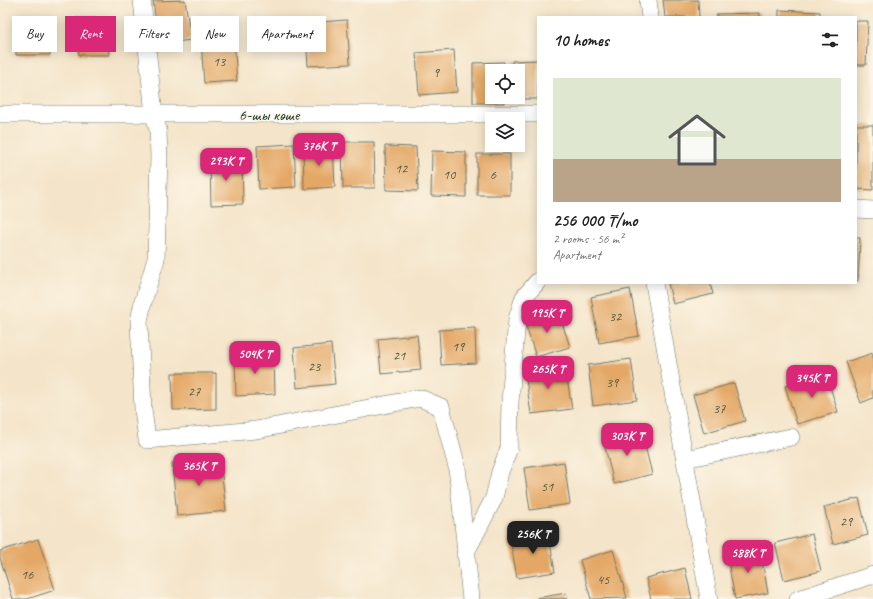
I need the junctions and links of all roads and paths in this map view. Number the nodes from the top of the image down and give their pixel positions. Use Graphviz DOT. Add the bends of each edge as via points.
graph roads {
  1 [pos="142,0"];
  2 [pos="648,0"];
  3 [pos="650,16"];
  4 [pos="0,114"];
  5 [pos="154,114"];
  6 [pos="537,114"];
  7 [pos="857,209"];
  8 [pos="873,210"];
  9 [pos="537,282"];
  10 [pos="654,284"];
  11 [pos="791,437"];
  12 [pos="685,459"];
  13 [pos="465,554"];
  14 [pos="873,575"];
  15 [pos="470,599"];
  16 [pos="709,599"];
  17 [pos="798,599"];
  1 -- 5 [label="street"];
  2 -- 3 [label="street"];
  4 -- 5 [label="street, 6-шы көше"];
  5 -- 6 [label="street, 6-шы көше"];
  5 -- 13 [label="street" via="158,130 159,157 156,259 139,321 147,440 256,430 420,398 441,407 445,420 457,467"];
  7 -- 8 [label="street"];
  9 -- 13 [label="street" via="524,297 517,319 509,448 494,498"];
  10 -- 12 [label="street"];
  11 -- 12 [label="street"];
  12 -- 16 [label="street"];
  13 -- 15 [label="street"];
  14 -- 17 [label="street"];
}
